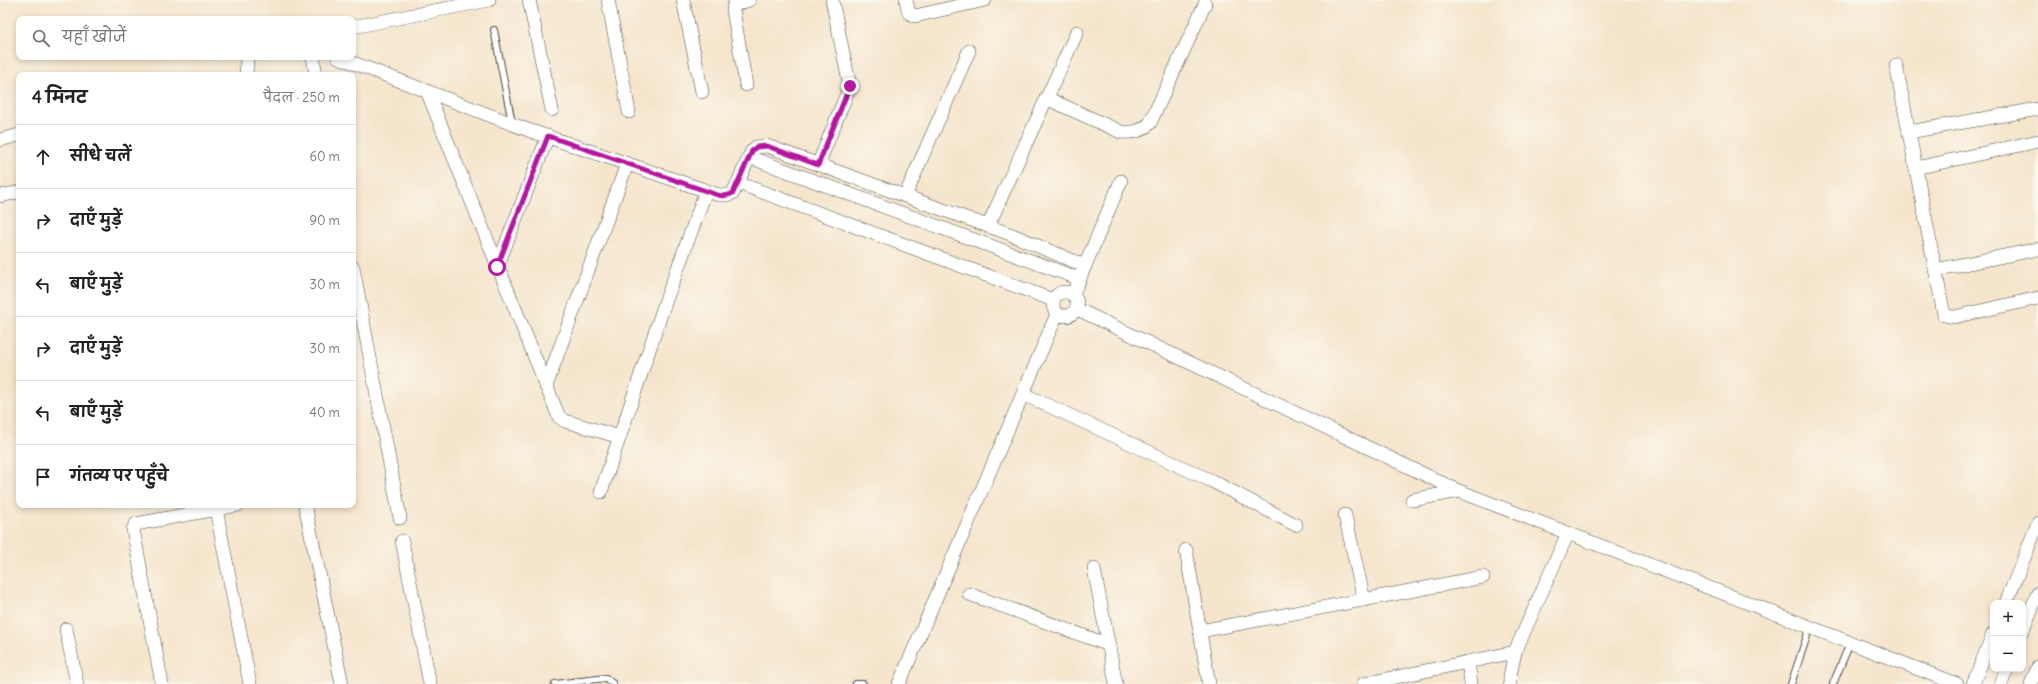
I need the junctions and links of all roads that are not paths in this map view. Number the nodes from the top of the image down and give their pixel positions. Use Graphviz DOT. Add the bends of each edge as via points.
graph roads {
  1 [pos="489,0"];
  2 [pos="529,0"];
  3 [pos="608,0"];
  4 [pos="683,0"];
  5 [pos="749,0"];
  6 [pos="832,0"];
  7 [pos="906,0"];
  8 [pos="985,0"];
  9 [pos="1205,4"];
  10 [pos="356,26"];
  11 [pos="494,30"];
  12 [pos="1077,32"];
  13 [pos="969,52"];
  14 [pos="247,60"];
  15 [pos="314,60"];
  16 [pos="346,60"];
  17 [pos="1896,64"];
  18 [pos="246,72"];
  19 [pos="316,72"];
  20 [pos="746,85"];
  21 [pos="427,91"];
  22 [pos="702,92"];
  23 [pos="1046,98"];
  24 [pos="2038,109"];
  25 [pos="552,110"];
  26 [pos="629,112"];
  27 [pos="512,123"];
  28 [pos="1909,132"];
  29 [pos="16,136"];
  30 [pos="548,136"];
  31 [pos="0,140"];
  32 [pos="2038,141"];
  33 [pos="749,158"];
  34 [pos="627,164"];
  35 [pos="818,165"];
  36 [pos="1916,168"];
  37 [pos="1121,181"];
  38 [pos="738,183"];
  39 [pos="706,191"];
  40 [pos="16,193"];
  41 [pos="0,196"];
  42 [pos="905,196"];
  43 [pos="988,226"];
  44 [pos="2038,249"];
  45 [pos="1085,266"];
  46 [pos="497,267"];
  47 [pos="1935,270"];
  48 [pos="1080,279"];
  49 [pos="1073,294"];
  50 [pos="356,295"];
  51 [pos="2038,298"];
  52 [pos="1053,300"];
  53 [pos="1076,309"];
  54 [pos="1057,314"];
  55 [pos="546,386"];
  56 [pos="1023,394"];
  57 [pos="620,438"];
  58 [pos="1459,491"];
  59 [pos="602,492"];
  60 [pos="1412,500"];
  61 [pos="222,508"];
  62 [pos="306,508"];
  63 [pos="216,509"];
  64 [pos="1345,515"];
  65 [pos="400,518"];
  66 [pos="2038,523"];
  67 [pos="1296,525"];
  68 [pos="1568,533"];
  69 [pos="402,541"];
  70 [pos="1186,550"];
  71 [pos="1094,569"];
  72 [pos="1483,577"];
  73 [pos="969,594"];
  74 [pos="2038,594"];
  75 [pos="1364,600"];
  76 [pos="2007,600"];
  77 [pos="2026,623"];
  78 [pos="1810,627"];
  79 [pos="66,629"];
  80 [pos="1200,631"];
  81 [pos="1992,636"];
  82 [pos="1850,643"];
  83 [pos="1109,645"];
  84 [pos="1515,652"];
  85 [pos="1468,662"];
  86 [pos="2038,667"];
  87 [pos="2006,672"];
  88 [pos="1386,682"];
  89 [pos="77,684"];
  90 [pos="162,684"];
  91 [pos="250,684"];
  92 [pos="342,684"];
  93 [pos="430,684"];
  94 [pos="555,684"];
  95 [pos="614,684"];
  96 [pos="856,684"];
  97 [pos="863,684"];
  98 [pos="898,684"];
  99 [pos="1116,684"];
  100 [pos="1209,684"];
  101 [pos="1363,684"];
  102 [pos="1471,684"];
  103 [pos="1510,684"];
  104 [pos="1791,684"];
  105 [pos="1834,684"];
  106 [pos="1957,684"];
  107 [pos="1973,684"];
  108 [pos="2001,684"];
  109 [pos="2031,684"];
  1 -- 10 [label="street"];
  2 -- 25 [label="street"];
  3 -- 26 [label="street"];
  4 -- 22 [label="street"];
  5 -- 20 [label="street" via="734,5 733,10"];
  6 -- 35 [label="street" via="850,86"];
  7 -- 8 [label="street" via="909,13 915,16"];
  9 -- 23 [label="street" via="1150,123 1143,130 1133,133 1121,132"];
  11 -- 27 [label="lane"];
  12 -- 23 [label="street"];
  13 -- 42 [label="street"];
  14 -- 18 [label="street"];
  15 -- 19 [label="street"];
  16 -- 21 [label="street"];
  17 -- 28 [label="street"];
  21 -- 27 [label="street"];
  21 -- 46 [label="street"];
  23 -- 43 [label="street"];
  24 -- 28 [label="street"];
  27 -- 30 [label="street"];
  28 -- 36 [label="street"];
  29 -- 31 [label="street"];
  30 -- 34 [label="street"];
  30 -- 46 [label="street"];
  32 -- 36 [label="street"];
  33 -- 35 [label="street" via="756,147 761,146"];
  33 -- 38 [label="street"];
  33 -- 48 [label="street"];
  34 -- 39 [label="street"];
  34 -- 55 [label="street"];
  35 -- 42 [label="street"];
  36 -- 47 [label="street"];
  37 -- 45 [label="street"];
  38 -- 39 [label="street" via="729,196"];
  38 -- 52 [label="street"];
  39 -- 57 [label="street" via="665,302"];
  40 -- 41 [label="street"];
  42 -- 43 [label="street"];
  43 -- 45 [label="street"];
  44 -- 47 [label="street"];
  45 -- 48 [label="street"];
  46 -- 55 [label="street"];
  47 -- 51 [label="street" via="1942,310 1948,317"];
  48 -- 49 [label="street"];
  49 -- 52 [label="street" via="1058,293"];
  49 -- 53 [label="street" via="1078,301"];
  50 -- 65 [label="street"];
  52 -- 54 [label="street" via="1053,308"];
  53 -- 54 [label="street" via="1072,315 1064,317"];
  53 -- 58 [label="street"];
  54 -- 56 [label="street"];
  55 -- 57 [label="street" via="559,416 566,421"];
  56 -- 67 [label="street" via="1212,481"];
  56 -- 98 [label="street"];
  57 -- 59 [label="street"];
  58 -- 60 [label="street"];
  58 -- 68 [label="street"];
  61 -- 63 [label="street"];
  62 -- 92 [label="street"];
  63 -- 90 [label="street" via="136,524 133,529"];
  63 -- 91 [label="street"];
  64 -- 75 [label="street"];
  66 -- 76 [label="street"];
  68 -- 78 [label="street"];
  68 -- 84 [label="street"];
  69 -- 93 [label="street"];
  70 -- 80 [label="street"];
  71 -- 83 [label="street"];
  72 -- 75 [label="street"];
  73 -- 83 [label="street"];
  74 -- 77 [label="street"];
  75 -- 80 [label="street"];
  78 -- 82 [label="street"];
  78 -- 104 [label="lane"];
  79 -- 89 [label="street"];
  80 -- 100 [label="street"];
  81 -- 107 [label="street"];
  82 -- 105 [label="lane"];
  82 -- 106 [label="street"];
  83 -- 99 [label="street"];
  84 -- 85 [label="street"];
  84 -- 103 [label="street"];
  85 -- 88 [label="street"];
  85 -- 102 [label="street"];
  86 -- 109 [label="street"];
  87 -- 108 [label="street"];
  88 -- 101 [label="street"];
  94 -- 95 [label="lane" via="606,678"];
  96 -- 97 [label="lane"];
}
